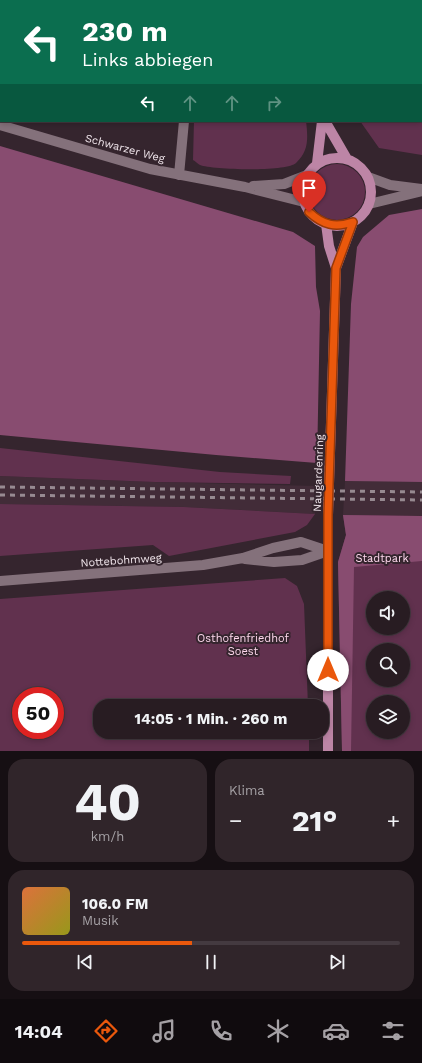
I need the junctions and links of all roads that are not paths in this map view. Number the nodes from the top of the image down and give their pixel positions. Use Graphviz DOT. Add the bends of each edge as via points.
graph roads {
  1 [pos="184,122"];
  2 [pos="322,122"];
  3 [pos="326,122"];
  4 [pos="0,125"];
  5 [pos="347,159"];
  6 [pos="317,163"];
  7 [pos="179,174"];
  8 [pos="307,175"];
  9 [pos="368,177"];
  10 [pos="245,186"];
  11 [pos="422,190"];
  12 [pos="304,202"];
  13 [pos="369,204"];
  14 [pos="353,222"];
  15 [pos="326,224"];
  16 [pos="336,268"];
  17 [pos="328,551"];
  18 [pos="243,558"];
  19 [pos="0,581"];
  20 [pos="328,751"];
  1 -- 7 [label="street"];
  2 -- 6 [label="main road"];
  3 -- 5 [label="main road"];
  4 -- 7 [label="street, Schwarzer Weg" via="144,168"];
  5 -- 6 [label="main road" via="332,158"];
  5 -- 9 [label="main road" via="360,166"];
  6 -- 8 [label="main road"];
  7 -- 10 [label="street, Schwarzer Weg"];
  8 -- 10 [label="street, Schwarzer Weg" via="284,184"];
  8 -- 12 [label="main road" via="303,188"];
  9 -- 11 [label="street" via="390,185"];
  9 -- 13 [label="main road" via="372,191"];
  10 -- 12 [label="street, Schwarzer Weg"];
  11 -- 13 [label="street"];
  12 -- 15 [label="main road" via="309,212"];
  13 -- 14 [label="main road" via="363,214"];
  14 -- 15 [label="main road" via="340,226"];
  14 -- 16 [label="main road, Naugardenring"];
  15 -- 16 [label="main road, Naugardenring"];
  16 -- 17 [label="main road, Naugardenring"];
  17 -- 18 [label="street, Nottebohmweg" via="302,560 274,562"];
  17 -- 18 [label="street, Nottebohmweg" via="302,542 272,548"];
  17 -- 20 [label="main road, Naugardenring"];
  18 -- 19 [label="street, Nottebohmweg" via="170,568"];
}
